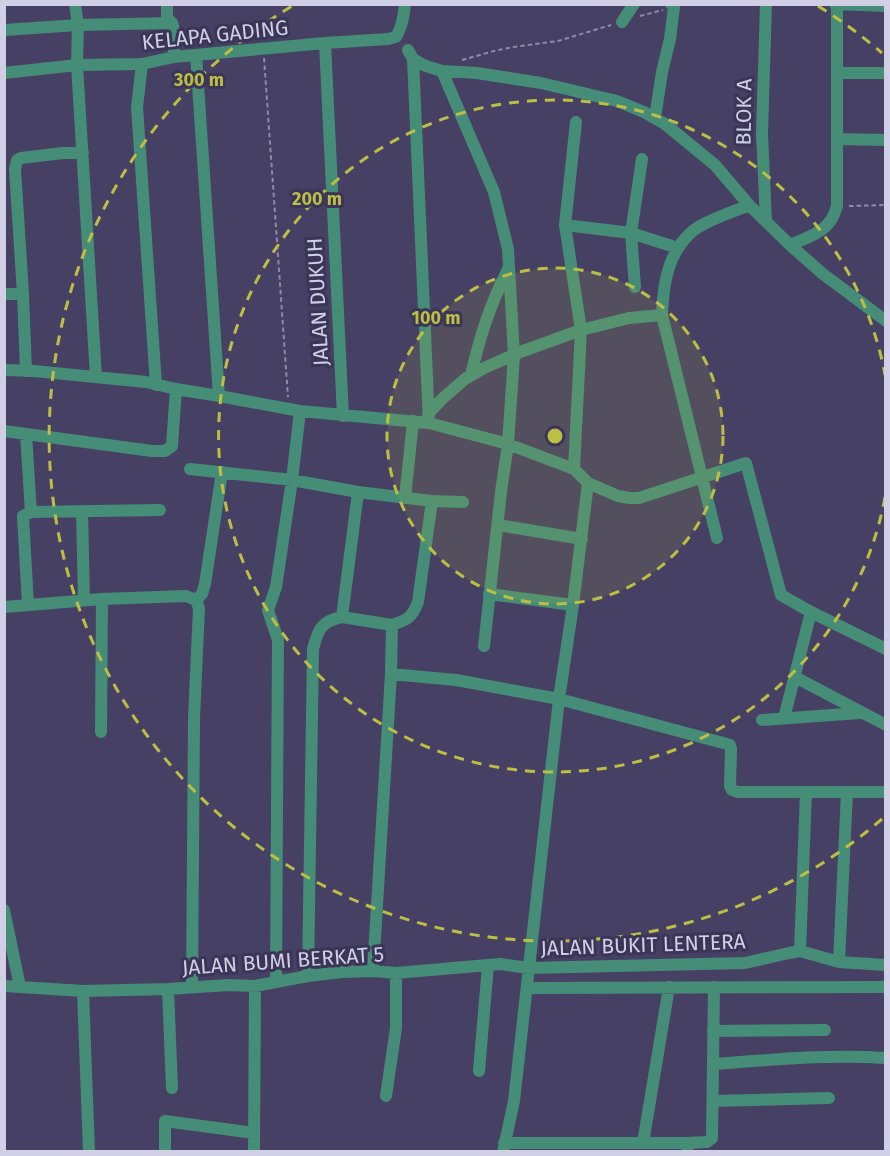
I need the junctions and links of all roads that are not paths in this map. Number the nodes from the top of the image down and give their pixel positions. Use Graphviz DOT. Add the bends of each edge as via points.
graph roads {
  1 [pos="75,4"];
  2 [pos="166,4"];
  3 [pos="405,4"];
  4 [pos="634,4"];
  5 [pos="766,4"];
  6 [pos="837,5"];
  7 [pos="673,6"];
  8 [pos="885,6"];
  9 [pos="622,22"];
  10 [pos="172,23"];
  11 [pos="78,25"];
  12 [pos="4,30"];
  13 [pos="325,42"];
  14 [pos="196,55"];
  15 [pos="174,57"];
  16 [pos="142,64"];
  17 [pos="77,65"];
  18 [pos="442,71"];
  19 [pos="837,72"];
  20 [pos="4,73"];
  21 [pos="885,73"];
  22 [pos="656,118"];
  23 [pos="576,122"];
  24 [pos="837,140"];
  25 [pos="885,140"];
  26 [pos="83,153"];
  27 [pos="642,159"];
  28 [pos="11,201"];
  29 [pos="749,206"];
  30 [pos="766,221"];
  31 [pos="566,225"];
  32 [pos="631,233"];
  33 [pos="790,245"];
  34 [pos="678,248"];
  35 [pos="509,267"];
  36 [pos="635,287"];
  37 [pos="4,294"];
  38 [pos="23,294"];
  39 [pos="662,315"];
  40 [pos="885,321"];
  41 [pos="580,330"];
  42 [pos="514,355"];
  43 [pos="4,370"];
  44 [pos="26,371"];
  45 [pos="471,375"];
  46 [pos="96,377"];
  47 [pos="156,385"];
  48 [pos="176,389"];
  49 [pos="219,396"];
  50 [pos="294,410"];
  51 [pos="343,416"];
  52 [pos="428,418"];
  53 [pos="413,421"];
  54 [pos="4,431"];
  55 [pos="26,434"];
  56 [pos="508,444"];
  57 [pos="190,469"];
  58 [pos="574,469"];
  59 [pos="222,472"];
  60 [pos="702,476"];
  61 [pos="292,480"];
  62 [pos="588,483"];
  63 [pos="358,492"];
  64 [pos="405,498"];
  65 [pos="432,501"];
  66 [pos="463,502"];
  67 [pos="160,510"];
  68 [pos="82,511"];
  69 [pos="31,512"];
  70 [pos="498,525"];
  71 [pos="717,538"];
  72 [pos="582,539"];
  73 [pos="489,594"];
  74 [pos="102,599"];
  75 [pos="84,600"];
  76 [pos="196,600"];
  77 [pos="28,605"];
  78 [pos="573,605"];
  79 [pos="4,607"];
  80 [pos="811,612"];
  81 [pos="342,617"];
  82 [pos="392,625"];
  83 [pos="484,646"];
  84 [pos="885,649"];
  85 [pos="391,674"];
  86 [pos="795,677"];
  87 [pos="559,699"];
  88 [pos="860,713"];
  89 [pos="783,718"];
  90 [pos="762,720"];
  91 [pos="885,725"];
  92 [pos="101,732"];
  93 [pos="806,792"];
  94 [pos="847,792"];
  95 [pos="885,792"];
  96 [pos="4,910"];
  97 [pos="800,951"];
  98 [pos="839,962"];
  99 [pos="488,965"];
  100 [pos="885,965"];
  101 [pos="528,968"];
  102 [pos="373,971"];
  103 [pos="396,973"];
  104 [pos="308,976"];
  105 [pos="276,982"];
  106 [pos="4,986"];
  107 [pos="192,986"];
  108 [pos="255,986"];
  109 [pos="20,987"];
  110 [pos="669,987"];
  111 [pos="714,987"];
  112 [pos="885,987"];
  113 [pos="527,988"];
  114 [pos="168,989"];
  115 [pos="83,991"];
  116 [pos="825,1030"];
  117 [pos="713,1031"];
  118 [pos="885,1058"];
  119 [pos="713,1064"];
  120 [pos="479,1071"];
  121 [pos="172,1088"];
  122 [pos="386,1096"];
  123 [pos="829,1098"];
  124 [pos="712,1101"];
  125 [pos="254,1133"];
  126 [pos="643,1143"];
  127 [pos="503,1147"];
  128 [pos="554,1147"];
  129 [pos="619,1147"];
  130 [pos="687,1147"];
  131 [pos="89,1152"];
  132 [pos="165,1152"];
  133 [pos="254,1152"];
  1 -- 11 [label="street"];
  2 -- 10 [label="street" via="167,18"];
  3 -- 13 [label="street, KELAPA GADING" via="396,37"];
  4 -- 9 [label="street"];
  5 -- 30 [label="street, BLOK A" via="762,134"];
  6 -- 8 [label="street"];
  6 -- 19 [label="street"];
  7 -- 22 [label="street"];
  10 -- 11 [label="street"];
  10 -- 15 [label="street"];
  11 -- 12 [label="street"];
  11 -- 17 [label="street"];
  13 -- 14 [label="street, KELAPA GADING"];
  13 -- 51 [label="street, JALAN DUKUH"];
  14 -- 15 [label="street, KELAPA GADING"];
  14 -- 49 [label="street"];
  15 -- 16 [label="street, KELAPA GADING"];
  16 -- 17 [label="street, KELAPA GADING"];
  16 -- 47 [label="street" via="137,107"];
  17 -- 20 [label="street, KELAPA GADING"];
  17 -- 26 [label="street"];
  18 -- 22 [label="street" via="541,83 616,101"];
  18 -- 35 [label="street" via="494,192"];
  18 -- 52 [label="street" via="423,65 410,55"];
  19 -- 21 [label="street"];
  19 -- 24 [label="street"];
  22 -- 29 [label="street" via="715,165"];
  23 -- 31 [label="street"];
  24 -- 25 [label="street"];
  24 -- 33 [label="street" via="837,206 831,220 824,229"];
  26 -- 28 [label="street" via="17,160"];
  26 -- 46 [label="street"];
  27 -- 32 [label="street"];
  28 -- 38 [label="street"];
  29 -- 30 [label="street"];
  29 -- 34 [label="street" via="694,230"];
  30 -- 33 [label="street"];
  31 -- 32 [label="street"];
  31 -- 41 [label="street"];
  32 -- 34 [label="street"];
  32 -- 36 [label="street"];
  33 -- 40 [label="street"];
  34 -- 39 [label="street" via="669,263"];
  35 -- 42 [label="street"];
  35 -- 45 [label="street" via="487,316"];
  37 -- 38 [label="street"];
  38 -- 44 [label="street"];
  39 -- 41 [label="street"];
  39 -- 60 [label="street"];
  41 -- 42 [label="street"];
  41 -- 58 [label="street"];
  42 -- 45 [label="street"];
  42 -- 56 [label="street"];
  43 -- 44 [label="street"];
  44 -- 46 [label="street"];
  45 -- 52 [label="street" via="442,399"];
  46 -- 47 [label="street"];
  47 -- 48 [label="street"];
  48 -- 49 [label="street"];
  48 -- 55 [label="street" via="172,446 165,451"];
  49 -- 50 [label="street"];
  50 -- 51 [label="street"];
  50 -- 61 [label="street"];
  51 -- 53 [label="street"];
  52 -- 53 [label="street"];
  52 -- 56 [label="street"];
  53 -- 64 [label="street"];
  54 -- 55 [label="street"];
  55 -- 69 [label="street"];
  56 -- 58 [label="street"];
  56 -- 70 [label="street"];
  57 -- 59 [label="street"];
  58 -- 62 [label="street"];
  59 -- 61 [label="street"];
  59 -- 76 [label="street" via="205,584"];
  60 -- 62 [label="street" via="639,498 622,497"];
  60 -- 71 [label="street"];
  60 -- 80 [label="street" via="746,463 781,595"];
  61 -- 63 [label="street"];
  61 -- 105 [label="street" via="276,587 268,610 278,640"];
  62 -- 72 [label="street"];
  63 -- 64 [label="street"];
  63 -- 81 [label="street"];
  64 -- 65 [label="street"];
  65 -- 66 [label="street"];
  65 -- 82 [label="street" via="418,602 413,614"];
  67 -- 68 [label="street"];
  68 -- 69 [label="street"];
  68 -- 75 [label="street"];
  69 -- 77 [label="street" via="23,516"];
  70 -- 72 [label="street"];
  70 -- 73 [label="street"];
  72 -- 78 [label="street"];
  73 -- 78 [label="street"];
  73 -- 83 [label="street"];
  74 -- 75 [label="street"];
  74 -- 76 [label="street" via="186,596"];
  74 -- 92 [label="street"];
  75 -- 77 [label="street"];
  76 -- 107 [label="street" via="199,608"];
  77 -- 79 [label="street"];
  78 -- 87 [label="street"];
  80 -- 84 [label="street"];
  80 -- 86 [label="street"];
  81 -- 82 [label="street"];
  81 -- 104 [label="street" via="330,619 318,631 313,649"];
  82 -- 85 [label="street"];
  85 -- 87 [label="street" via="456,680"];
  85 -- 102 [label="street"];
  86 -- 88 [label="street"];
  86 -- 89 [label="street"];
  87 -- 93 [label="street" via="727,744 731,749 730,786 738,792"];
  87 -- 101 [label="street"];
  88 -- 89 [label="street"];
  88 -- 91 [label="street"];
  89 -- 90 [label="street"];
  93 -- 94 [label="street"];
  93 -- 97 [label="street"];
  94 -- 95 [label="street"];
  94 -- 98 [label="street"];
  96 -- 109 [label="street"];
  97 -- 98 [label="street, JALAN BUKIT LENTERA"];
  97 -- 101 [label="street, JALAN BUKIT LENTERA" via="745,963"];
  98 -- 100 [label="street, JALAN BUKIT LENTERA"];
  99 -- 101 [label="street, JALAN BUMI BERKAT 5"];
  99 -- 103 [label="street, JALAN BUMI BERKAT 5"];
  99 -- 120 [label="street"];
  101 -- 113 [label="street"];
  102 -- 103 [label="street, JALAN BUMI BERKAT 5"];
  102 -- 104 [label="street, JALAN BUMI BERKAT 5"];
  103 -- 122 [label="street" via="396,1028"];
  104 -- 105 [label="street, JALAN BUMI BERKAT 5"];
  105 -- 108 [label="street, JALAN BUMI BERKAT 5"];
  106 -- 109 [label="street, JALAN BUMI BERKAT 5"];
  107 -- 108 [label="street, JALAN BUMI BERKAT 5"];
  107 -- 114 [label="street, JALAN BUMI BERKAT 5"];
  108 -- 125 [label="street"];
  109 -- 115 [label="street, JALAN BUMI BERKAT 5"];
  110 -- 111 [label="street"];
  110 -- 113 [label="street"];
  110 -- 126 [label="street"];
  111 -- 112 [label="street"];
  111 -- 117 [label="street"];
  113 -- 127 [label="street" via="514,1101"];
  114 -- 115 [label="street, JALAN BUMI BERKAT 5"];
  114 -- 121 [label="street"];
  115 -- 131 [label="street"];
  116 -- 117 [label="street"];
  117 -- 119 [label="street"];
  118 -- 119 [label="street"];
  119 -- 124 [label="street"];
  123 -- 124 [label="street"];
  124 -- 130 [label="street" via="712,1138"];
  125 -- 132 [label="street" via="165,1121"];
  125 -- 133 [label="street"];
  126 -- 129 [label="street"];
  126 -- 130 [label="street"];
  127 -- 128 [label="street"];
  128 -- 129 [label="street"];
}
